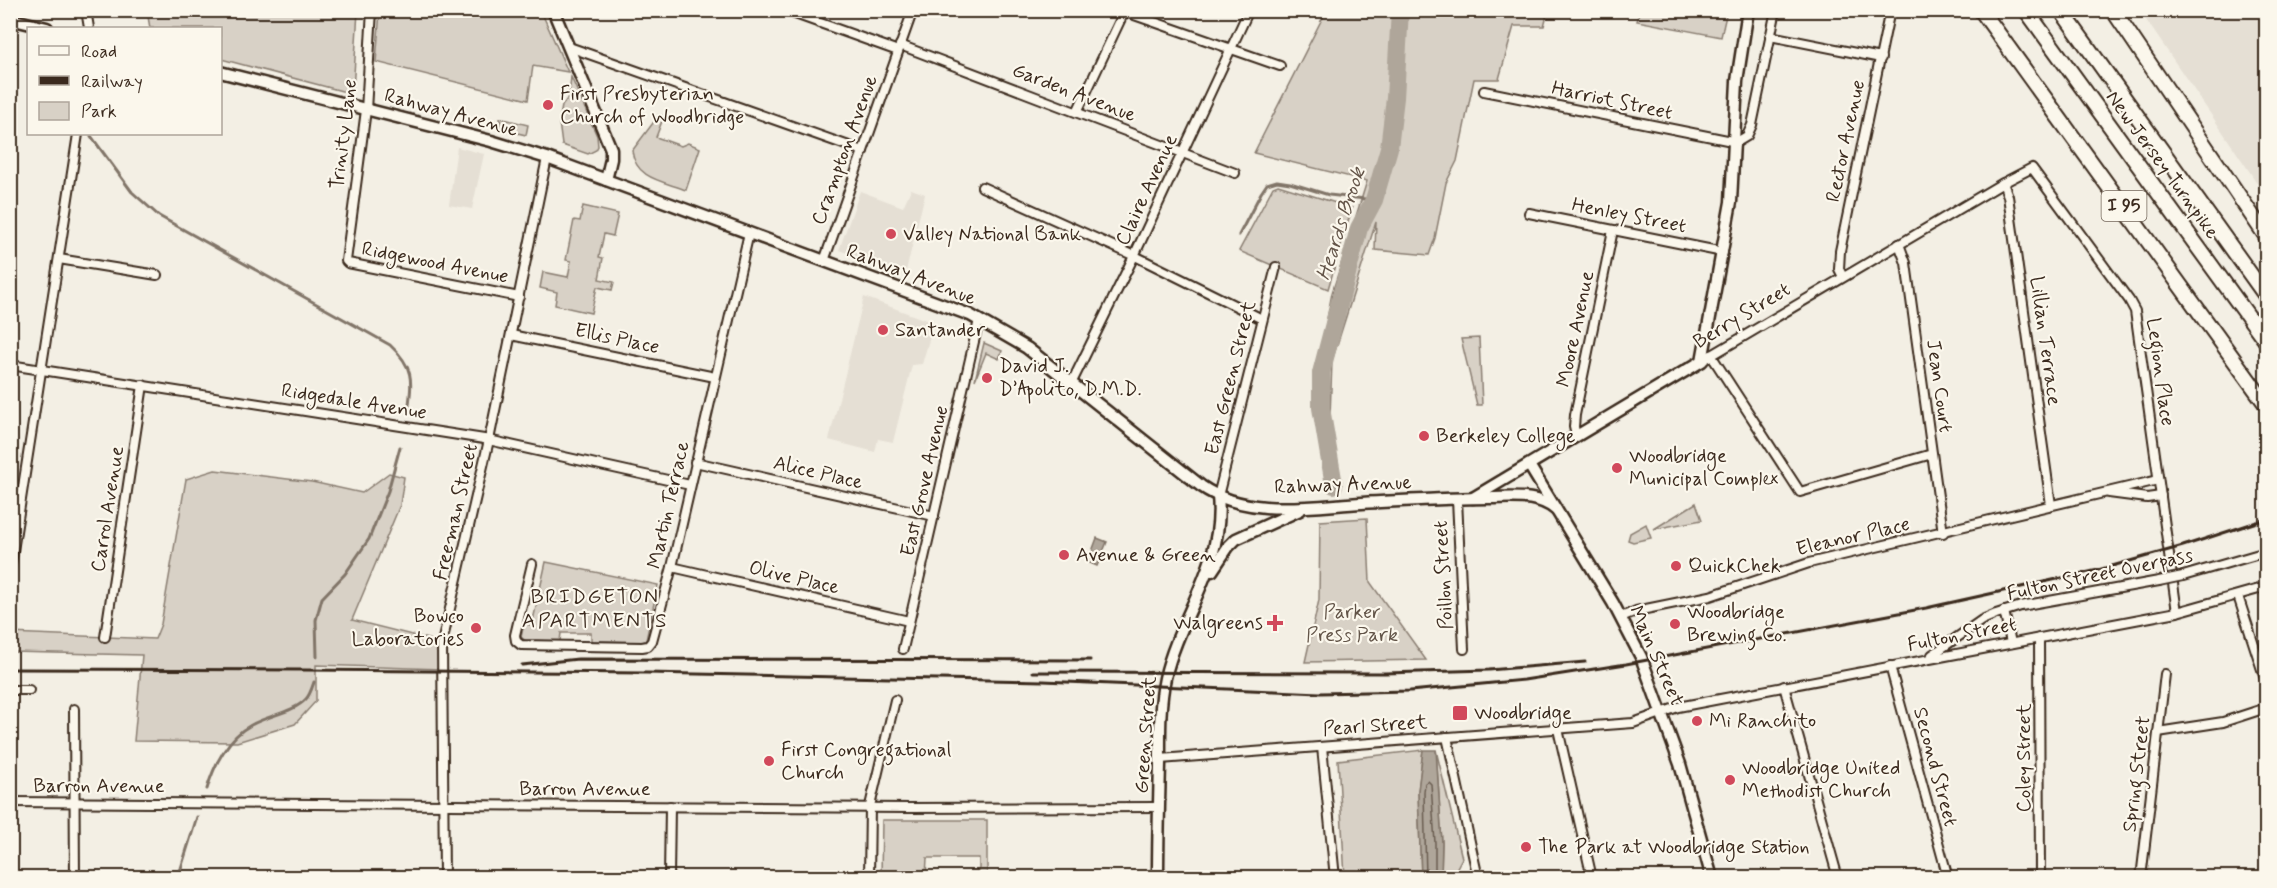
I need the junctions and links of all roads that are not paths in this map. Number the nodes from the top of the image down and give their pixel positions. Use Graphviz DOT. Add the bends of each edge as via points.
graph roads {
  1 [pos="86,10"];
  2 [pos="372,10"];
  3 [pos="553,10"];
  4 [pos="784,10"];
  5 [pos="913,10"];
  6 [pos="1249,10"];
  7 [pos="1748,10"];
  8 [pos="1776,10"];
  9 [pos="1890,10"];
  10 [pos="1981,10"];
  11 [pos="2025,10"];
  12 [pos="2061,10"];
  13 [pos="2113,10"];
  14 [pos="1123,11"];
  15 [pos="10,19"];
  16 [pos="43,27"];
  17 [pos="89,27"];
  18 [pos="1770,36"];
  19 [pos="569,47"];
  20 [pos="899,48"];
  21 [pos="1231,49"];
  22 [pos="1881,58"];
  23 [pos="1280,66"];
  24 [pos="222,73"];
  25 [pos="1484,91"];
  26 [pos="366,110"];
  27 [pos="1077,112"];
  28 [pos="78,135"];
  29 [pos="1734,143"];
  30 [pos="863,151"];
  31 [pos="1183,152"];
  32 [pos="547,158"];
  33 [pos="2032,168"];
  34 [pos="1235,173"];
  35 [pos="606,180"];
  36 [pos="2003,183"];
  37 [pos="982,187"];
  38 [pos="1529,213"];
  39 [pos="1613,230"];
  40 [pos="749,233"];
  41 [pos="2266,236"];
  42 [pos="1899,244"];
  43 [pos="1723,252"];
  44 [pos="1134,256"];
  45 [pos="59,259"];
  46 [pos="346,261"];
  47 [pos="824,261"];
  48 [pos="1276,267"];
  49 [pos="157,275"];
  50 [pos="1843,277"];
  51 [pos="2266,296"];
  52 [pos="519,297"];
  53 [pos="1262,319"];
  54 [pos="979,320"];
  55 [pos="511,335"];
  56 [pos="2266,341"];
  57 [pos="1706,358"];
  58 [pos="10,365"];
  59 [pos="42,370"];
  60 [pos="715,377"];
  61 [pos="1072,382"];
  62 [pos="143,385"];
  63 [pos="2266,404"];
  64 [pos="1576,436"];
  65 [pos="489,440"];
  66 [pos="1932,454"];
  67 [pos="695,462"];
  68 [pos="1529,465"];
  69 [pos="2158,480"];
  70 [pos="690,484"];
  71 [pos="2095,494"];
  72 [pos="1218,496"];
  73 [pos="2161,496"];
  74 [pos="1473,498"];
  75 [pos="1457,499"];
  76 [pos="2051,505"];
  77 [pos="1308,506"];
  78 [pos="1556,510"];
  79 [pos="934,516"];
  80 [pos="1943,532"];
  81 [pos="2266,552"];
  82 [pos="532,564"];
  83 [pos="672,567"];
  84 [pos="10,570"];
  85 [pos="2266,587"];
  86 [pos="1200,592"];
  87 [pos="2238,596"];
  88 [pos="2004,611"];
  89 [pos="2177,612"];
  90 [pos="1621,617"];
  91 [pos="909,621"];
  92 [pos="105,637"];
  93 [pos="2039,638"];
  94 [pos="2011,643"];
  95 [pos="903,649"];
  96 [pos="1464,649"];
  97 [pos="1916,661"];
  98 [pos="1890,666"];
  99 [pos="2165,674"];
  100 [pos="2266,682"];
  101 [pos="1784,686"];
  102 [pos="10,690"];
  103 [pos="29,690"];
  104 [pos="895,699"];
  105 [pos="2266,708"];
  106 [pos="74,709"];
  107 [pos="1662,713"];
  108 [pos="1558,729"];
  109 [pos="2158,732"];
  110 [pos="1447,737"];
  111 [pos="1323,747"];
  112 [pos="1160,759"];
  113 [pos="10,802"];
  114 [pos="75,803"];
  115 [pos="443,805"];
  116 [pos="670,806"];
  117 [pos="870,806"];
  118 [pos="1159,807"];
  119 [pos="75,878"];
  120 [pos="444,878"];
  121 [pos="669,878"];
  122 [pos="869,878"];
  123 [pos="1158,878"];
  124 [pos="1335,878"];
  125 [pos="1478,878"];
  126 [pos="1592,878"];
  127 [pos="1712,878"];
  128 [pos="1838,878"];
  129 [pos="1948,878"];
  130 [pos="2040,878"];
  131 [pos="2141,878"];
  1 -- 17 [label="street"];
  2 -- 26 [label="street, Trinity Lane"];
  3 -- 19 [label="street"];
  4 -- 20 [label="street, Garden Avenue"];
  5 -- 20 [label="street, Crampton Avenue"];
  6 -- 21 [label="street, Claire Avenue"];
  7 -- 29 [label="street" via="1737,81"];
  8 -- 18 [label="street"];
  9 -- 22 [label="street, Rector Avenue"];
  10 -- 63 [label="highway, I 95"];
  11 -- 56 [label="highway, New Jersey Turnpike / I 95"];
  12 -- 51 [label="highway, New Jersey Turnpike"];
  13 -- 41 [label="highway"];
  14 -- 21 [label="street"];
  14 -- 27 [label="street"];
  15 -- 16 [label="street"];
  18 -- 22 [label="street"];
  18 -- 29 [label="street" via="1751,129 1744,140"];
  19 -- 30 [label="street"];
  19 -- 35 [label="street" via="610,148"];
  20 -- 27 [label="street, Garden Avenue"];
  20 -- 30 [label="street, Crampton Avenue"];
  21 -- 23 [label="street"];
  21 -- 31 [label="street, Claire Avenue"];
  22 -- 50 [label="street, Rector Avenue" via="1840,251"];
  24 -- 26 [label="street, Rahway Avenue"];
  25 -- 29 [label="street, Harriot Street"];
  26 -- 32 [label="street, Rahway Avenue"];
  26 -- 46 [label="street, Trinity Lane"];
  27 -- 31 [label="street, Garden Avenue"];
  28 -- 45 [label="street"];
  29 -- 43 [label="street" via="1733,189"];
  30 -- 47 [label="street, Crampton Avenue"];
  31 -- 34 [label="street, Garden Avenue"];
  31 -- 44 [label="street, Claire Avenue"];
  32 -- 35 [label="street, Rahway Avenue"];
  32 -- 52 [label="street, Freeman Street"];
  33 -- 36 [label="street, Berry Street"];
  33 -- 69 [label="street, Legion Place" via="2132,305"];
  35 -- 40 [label="street, Rahway Avenue"];
  36 -- 42 [label="street, Berry Street"];
  36 -- 76 [label="street, Lillian Terrace" via="2008,196"];
  37 -- 44 [label="street"];
  38 -- 39 [label="street, Henley Street"];
  39 -- 43 [label="street, Henley Street"];
  39 -- 64 [label="street, Moore Avenue" via="1575,415"];
  40 -- 47 [label="street, Rahway Avenue"];
  40 -- 60 [label="street, Martin Terrace"];
  42 -- 50 [label="street, Berry Street"];
  42 -- 66 [label="street, Jean Court" via="1906,263"];
  43 -- 57 [label="street"];
  44 -- 53 [label="street"];
  44 -- 61 [label="street, Claire Avenue"];
  45 -- 49 [label="street"];
  45 -- 59 [label="street"];
  46 -- 52 [label="street, Ridgewood Avenue"];
  47 -- 54 [label="street, Rahway Avenue"];
  48 -- 53 [label="street, East Green Street"];
  50 -- 57 [label="street, Berry Street"];
  52 -- 55 [label="street, Freeman Street"];
  53 -- 72 [label="street, East Green Street"];
  54 -- 61 [label="street, Rahway Avenue" via="1027,348"];
  54 -- 79 [label="street, East Grove Avenue"];
  55 -- 60 [label="street, Ellis Place"];
  55 -- 65 [label="street, Freeman Street"];
  57 -- 64 [label="street, Berry Street"];
  57 -- 66 [label="street" via="1800,492"];
  58 -- 59 [label="street, Ridgedale Avenue"];
  59 -- 62 [label="street, Ridgedale Avenue"];
  59 -- 84 [label="street"];
  60 -- 67 [label="street, Martin Terrace"];
  61 -- 72 [label="street, Rahway Avenue"];
  62 -- 65 [label="street, Ridgedale Avenue"];
  62 -- 92 [label="street, Carrol Avenue"];
  64 -- 68 [label="street, Berry Street"];
  65 -- 70 [label="street, Ridgedale Avenue"];
  65 -- 115 [label="street, Freeman Street" via="442,643"];
  66 -- 80 [label="street, Jean Court"];
  67 -- 70 [label="street, Martin Terrace"];
  67 -- 79 [label="street, Alice Place"];
  68 -- 74 [label="street, Berry Street"];
  68 -- 78 [label="street, Main Street"];
  69 -- 71 [label="street, Eleanor Place"];
  69 -- 73 [label="street, Legion Place"];
  70 -- 83 [label="street, Martin Terrace"];
  71 -- 73 [label="street, Eleanor Place"];
  71 -- 76 [label="street, Eleanor Place"];
  72 -- 77 [label="street, Rahway Avenue" via="1258,506"];
  72 -- 86 [label="street, Green Street" via="1217,541"];
  73 -- 89 [label="street, Legion Place"];
  74 -- 75 [label="street, Rahway Avenue"];
  74 -- 78 [label="street, Rahway Avenue" via="1532,498"];
  75 -- 77 [label="street, Rahway Avenue"];
  75 -- 96 [label="street, Poillon Street"];
  76 -- 80 [label="street, Eleanor Place"];
  77 -- 86 [label="street" via="1236,539"];
  78 -- 90 [label="street, Main Street"];
  79 -- 91 [label="street, East Grove Avenue"];
  80 -- 90 [label="street, Eleanor Place" via="1809,563 1710,596"];
  81 -- 88 [label="street, Fulton Street Overpass, bridge" via="2183,576"];
  82 -- 83 [label="street, Martin Terrace" via="515,635 521,645 529,646 648,646 655,635"];
  83 -- 91 [label="street, Olive Place"];
  85 -- 87 [label="street, Fulton Street"];
  86 -- 112 [label="street, Green Street" via="1165,679"];
  87 -- 89 [label="street, Fulton Street"];
  87 -- 100 [label="street"];
  88 -- 94 [label="street"];
  88 -- 97 [label="street, Fulton Street Overpass" via="1982,621 1933,655"];
  89 -- 93 [label="street, Fulton Street"];
  90 -- 107 [label="street, Main Street"];
  91 -- 95 [label="street, East Grove Avenue"];
  93 -- 94 [label="street, Fulton Street"];
  93 -- 130 [label="street, Coley Street"];
  94 -- 97 [label="street, Fulton Street"];
  97 -- 98 [label="street, Fulton Street"];
  98 -- 101 [label="street, Fulton Street"];
  98 -- 129 [label="street, Second Street"];
  99 -- 109 [label="street, Spring Street"];
  101 -- 107 [label="street, Fulton Street"];
  101 -- 128 [label="street"];
  102 -- 103 [label="street"];
  104 -- 117 [label="street"];
  105 -- 109 [label="street" via="2223,722"];
  106 -- 114 [label="street"];
  107 -- 108 [label="street, Pearl Street" via="1633,723"];
  107 -- 127 [label="street, Main Street"];
  108 -- 110 [label="street, Pearl Street"];
  108 -- 126 [label="street"];
  109 -- 131 [label="street, Spring Street"];
  110 -- 111 [label="street, Pearl Street"];
  110 -- 125 [label="street"];
  111 -- 112 [label="street, Pearl Street"];
  111 -- 124 [label="street"];
  112 -- 118 [label="street, Green Street"];
  113 -- 114 [label="street, Barron Avenue"];
  114 -- 115 [label="street, Barron Avenue"];
  114 -- 119 [label="street"];
  115 -- 116 [label="street, Barron Avenue"];
  115 -- 120 [label="street, Freeman Street"];
  116 -- 117 [label="street, Barron Avenue"];
  116 -- 121 [label="street"];
  117 -- 118 [label="street, Barron Avenue"];
  117 -- 122 [label="street"];
  118 -- 123 [label="street, Green Street"];
}
